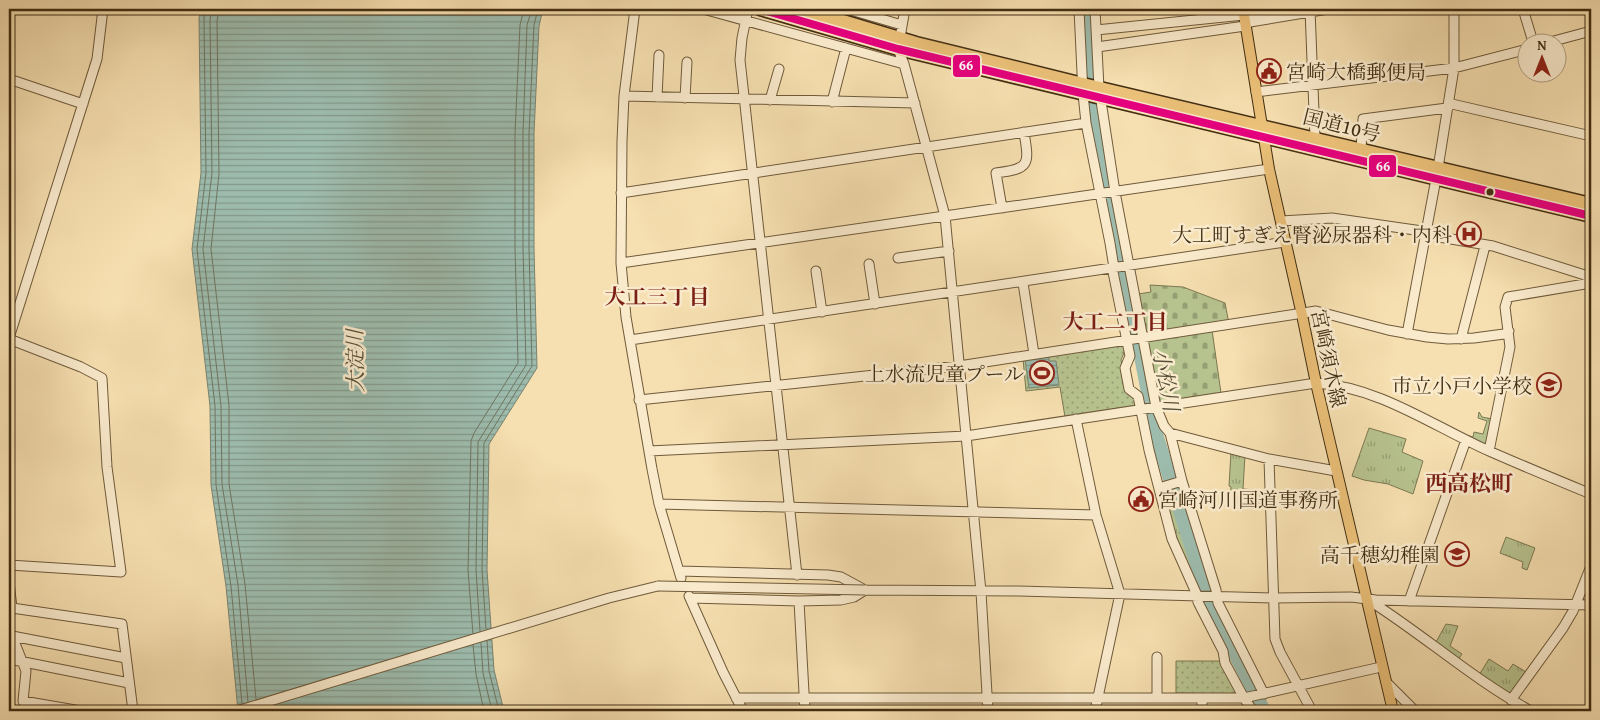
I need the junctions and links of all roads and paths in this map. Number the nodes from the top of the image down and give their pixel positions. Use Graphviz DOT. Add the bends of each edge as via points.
graph roads {
  1 [pos="103,9"];
  2 [pos="635,9"];
  3 [pos="703,9"];
  4 [pos="748,9"];
  5 [pos="760,9"];
  6 [pos="803,9"];
  7 [pos="847,9"];
  8 [pos="906,9"];
  9 [pos="1079,9"];
  10 [pos="1095,9"];
  11 [pos="1277,9"];
  12 [pos="1328,9"];
  13 [pos="1454,9"];
  14 [pos="1523,9"];
  15 [pos="1310,10"];
  16 [pos="1244,12"];
  17 [pos="745,20"];
  18 [pos="902,26"];
  19 [pos="1245,26"];
  20 [pos="1096,30"];
  21 [pos="1529,32"];
  22 [pos="1591,32"];
  23 [pos="1568,38"];
  24 [pos="899,44"];
  25 [pos="1097,47"];
  26 [pos="846,48"];
  27 [pos="1518,51"];
  28 [pos="659,55"];
  29 [pos="687,62"];
  30 [pos="904,64"];
  31 [pos="1454,68"];
  32 [pos="779,69"];
  33 [pos="9,79"];
  34 [pos="1313,85"];
  35 [pos="1091,91"];
  36 [pos="1256,92"];
  37 [pos="624,96"];
  38 [pos="657,97"];
  39 [pos="685,98"];
  40 [pos="745,100"];
  41 [pos="770,100"];
  42 [pos="832,102"];
  43 [pos="915,103"];
  44 [pos="83,104"];
  45 [pos="1447,108"];
  46 [pos="1086,123"];
  47 [pos="1262,131"];
  48 [pos="1024,132"];
  49 [pos="1591,136"];
  50 [pos="1314,138"];
  51 [pos="927,147"];
  52 [pos="1361,149"];
  53 [pos="1269,169"];
  54 [pos="1437,173"];
  55 [pos="753,174"];
  56 [pos="1115,192"];
  57 [pos="621,193"];
  58 [pos="1100,194"];
  59 [pos="1591,204"];
  60 [pos="1002,208"];
  61 [pos="945,216"];
  62 [pos="1591,216"];
  63 [pos="1281,221"];
  64 [pos="1427,234"];
  65 [pos="761,242"];
  66 [pos="1285,242"];
  67 [pos="1485,246"];
  68 [pos="949,252"];
  69 [pos="898,258"];
  70 [pos="621,262"];
  71 [pos="869,264"];
  72 [pos="1130,266"];
  73 [pos="1114,268"];
  74 [pos="816,271"];
  75 [pos="1591,277"];
  76 [pos="1023,282"];
  77 [pos="1591,283"];
  78 [pos="953,292"];
  79 [pos="875,304"];
  80 [pos="822,312"];
  81 [pos="1302,315"];
  82 [pos="769,320"];
  83 [pos="1509,331"];
  84 [pos="1407,334"];
  85 [pos="9,338"];
  86 [pos="1143,339"];
  87 [pos="1461,339"];
  88 [pos="630,340"];
  89 [pos="1126,341"];
  90 [pos="1034,354"];
  91 [pos="959,366"];
  92 [pos="1316,383"];
  93 [pos="776,384"];
  94 [pos="639,400"];
  95 [pos="1156,407"];
  96 [pos="1141,409"];
  97 [pos="1076,419"];
  98 [pos="1170,433"];
  99 [pos="966,436"];
  100 [pos="1466,440"];
  101 [pos="783,445"];
  102 [pos="649,451"];
  103 [pos="1489,451"];
  104 [pos="1269,458"];
  105 [pos="1336,471"];
  106 [pos="1182,481"];
  107 [pos="1159,488"];
  108 [pos="1591,494"];
  109 [pos="659,504"];
  110 [pos="790,508"];
  111 [pos="974,512"];
  112 [pos="1096,515"];
  113 [pos="9,565"];
  114 [pos="1591,566"];
  115 [pos="797,575"];
  116 [pos="9,582"];
  117 [pos="865,590"];
  118 [pos="981,592"];
  119 [pos="1120,594"];
  120 [pos="1197,595"];
  121 [pos="1215,595"];
  122 [pos="1274,598"];
  123 [pos="1365,598"];
  124 [pos="799,601"];
  125 [pos="1409,601"];
  126 [pos="1575,605"];
  127 [pos="1591,605"];
  128 [pos="1157,657"];
  129 [pos="126,658"];
  130 [pos="9,659"];
  131 [pos="22,662"];
  132 [pos="1382,667"];
  133 [pos="1386,682"];
  134 [pos="129,683"];
  135 [pos="1298,686"];
  136 [pos="1264,694"];
  137 [pos="804,697"];
  138 [pos="987,697"];
  139 [pos="1098,697"];
  140 [pos="736,698"];
  141 [pos="1157,698"];
  142 [pos="1202,698"];
  143 [pos="1244,698"];
  144 [pos="1511,700"];
  145 [pos="81,711"];
  146 [pos="133,711"];
  147 [pos="237,711"];
  148 [pos="743,711"];
  149 [pos="805,711"];
  150 [pos="988,711"];
  151 [pos="1095,711"];
  152 [pos="1202,711"];
  153 [pos="1253,711"];
  154 [pos="1312,711"];
  155 [pos="1393,711"];
  156 [pos="1415,711"];
  157 [pos="1531,711"];
  1 -- 44 [label="street" via="97,59"];
  2 -- 37 [label="street"];
  3 -- 17 [label="street"];
  4 -- 17 [label="street"];
  5 -- 24 [label="highway"];
  6 -- 24 [label="highway"];
  7 -- 18 [label="street"];
  8 -- 18 [label="street"];
  9 -- 35 [label="street"];
  10 -- 20 [label="street"];
  11 -- 16 [label="street"];
  12 -- 15 [label="street"];
  13 -- 31 [label="street"];
  14 -- 21 [label="street"];
  15 -- 19 [label="street" via="1250,22"];
  15 -- 34 [label="street"];
  16 -- 19 [label="main road, 宮崎須木線"];
  16 -- 20 [label="street"];
  17 -- 26 [label="street"];
  17 -- 40 [label="street" via="740,60"];
  18 -- 24 [label="street"];
  19 -- 25 [label="street"];
  19 -- 36 [label="main road, 宮崎須木線"];
  20 -- 25 [label="street"];
  22 -- 23 [label="street"];
  24 -- 30 [label="street"];
  24 -- 35 [label="highway, 国道10号"];
  25 -- 35 [label="street"];
  26 -- 30 [label="street"];
  26 -- 42 [label="street"];
  27 -- 31 [label="street"];
  28 -- 38 [label="street"];
  29 -- 39 [label="street"];
  30 -- 43 [label="street"];
  31 -- 34 [label="street"];
  31 -- 45 [label="street"];
  32 -- 41 [label="street"];
  33 -- 44 [label="street"];
  34 -- 36 [label="street"];
  34 -- 50 [label="street"];
  35 -- 46 [label="street"];
  35 -- 47 [label="highway, 国道10号"];
  35 -- 56 [label="street"];
  36 -- 47 [label="main road, 宮崎須木線"];
  37 -- 38 [label="street"];
  37 -- 57 [label="street"];
  38 -- 39 [label="street"];
  39 -- 40 [label="street"];
  40 -- 41 [label="street"];
  40 -- 55 [label="street"];
  41 -- 42 [label="street"];
  42 -- 43 [label="street"];
  43 -- 51 [label="street"];
  44 -- 85 [label="street"];
  45 -- 49 [label="street" via="1452,104"];
  45 -- 52 [label="street" via="1363,120"];
  45 -- 54 [label="street"];
  46 -- 48 [label="street"];
  46 -- 58 [label="street"];
  47 -- 50 [label="highway, 国道10号"];
  47 -- 53 [label="main road, 宮崎須木線"];
  47 -- 54 [label="highway, 国道10号"];
  48 -- 51 [label="street"];
  48 -- 60 [label="street" via="1026,162 1016,171 996,174"];
  50 -- 52 [label="highway, 国道10号"];
  51 -- 55 [label="street"];
  51 -- 61 [label="street"];
  52 -- 54 [label="highway, 国道10号"];
  53 -- 56 [label="street"];
  53 -- 63 [label="main road, 宮崎須木線"];
  54 -- 59 [label="highway, 国道10号"];
  54 -- 62 [label="highway, 国道10号"];
  54 -- 64 [label="street"];
  55 -- 57 [label="street"];
  55 -- 65 [label="street"];
  56 -- 58 [label="street"];
  56 -- 72 [label="street"];
  57 -- 70 [label="street"];
  58 -- 60 [label="street"];
  58 -- 73 [label="street"];
  60 -- 61 [label="street"];
  61 -- 65 [label="street"];
  61 -- 68 [label="street"];
  63 -- 64 [label="street" via="1332,218"];
  63 -- 66 [label="main road, 宮崎須木線"];
  64 -- 67 [label="street"];
  64 -- 84 [label="street"];
  65 -- 70 [label="street"];
  65 -- 82 [label="street"];
  66 -- 72 [label="street"];
  66 -- 81 [label="main road, 宮崎須木線"];
  67 -- 75 [label="street"];
  67 -- 87 [label="street"];
  68 -- 69 [label="street"];
  68 -- 78 [label="street"];
  70 -- 88 [label="street"];
  71 -- 79 [label="street"];
  72 -- 73 [label="street"];
  72 -- 86 [label="street"];
  73 -- 76 [label="street"];
  73 -- 89 [label="street"];
  74 -- 80 [label="street"];
  76 -- 78 [label="street"];
  76 -- 90 [label="street"];
  77 -- 83 [label="street" via="1508,297"];
  78 -- 79 [label="street"];
  78 -- 91 [label="street"];
  79 -- 80 [label="street"];
  80 -- 82 [label="street"];
  81 -- 84 [label="street" via="1316,311"];
  81 -- 86 [label="street"];
  81 -- 92 [label="main road, 宮崎須木線"];
  82 -- 88 [label="street"];
  82 -- 93 [label="street"];
  83 -- 87 [label="street"];
  83 -- 103 [label="street" via="1510,347"];
  84 -- 87 [label="street"];
  85 -- 113 [label="street" via="102,378 107,467 121,572"];
  86 -- 89 [label="street"];
  86 -- 95 [label="street"];
  88 -- 94 [label="street"];
  89 -- 90 [label="street"];
  89 -- 96 [label="street" via="1130,356 1125,368 1129,389 1138,396"];
  90 -- 91 [label="street"];
  91 -- 93 [label="street"];
  91 -- 99 [label="street"];
  92 -- 95 [label="street"];
  92 -- 100 [label="street" via="1333,384 1382,399"];
  92 -- 105 [label="main road, 宮崎須木線"];
  93 -- 94 [label="street"];
  93 -- 101 [label="street"];
  94 -- 102 [label="street"];
  95 -- 96 [label="street"];
  95 -- 98 [label="street"];
  96 -- 97 [label="street"];
  96 -- 107 [label="street"];
  97 -- 99 [label="street"];
  97 -- 112 [label="street"];
  98 -- 104 [label="street"];
  98 -- 106 [label="street"];
  99 -- 101 [label="street"];
  99 -- 111 [label="street"];
  100 -- 103 [label="street"];
  100 -- 125 [label="street"];
  101 -- 102 [label="street"];
  101 -- 110 [label="street"];
  102 -- 109 [label="street"];
  103 -- 108 [label="street"];
  104 -- 105 [label="street"];
  104 -- 122 [label="street"];
  105 -- 123 [label="main road, 宮崎須木線"];
  106 -- 107 [label="street"];
  106 -- 121 [label="street"];
  107 -- 120 [label="street" via="1172,539"];
  109 -- 110 [label="street"];
  109 -- 115 [label="street" via="680,574"];
  110 -- 111 [label="street"];
  110 -- 115 [label="street"];
  111 -- 112 [label="street"];
  111 -- 118 [label="street"];
  112 -- 119 [label="street"];
  114 -- 126 [label="street"];
  115 -- 117 [label="street" via="841,577"];
  116 -- 129 [label="street" via="12,608 122,624"];
  117 -- 118 [label="street"];
  117 -- 124 [label="street" via="841,600"];
  117 -- 147 [label="street, bridge" via="650,588"];
  118 -- 119 [label="street"];
  118 -- 138 [label="street"];
  119 -- 120 [label="street"];
  119 -- 139 [label="street"];
  120 -- 121 [label="street"];
  120 -- 143 [label="street" via="1225,663"];
  121 -- 122 [label="street"];
  121 -- 136 [label="street"];
  122 -- 123 [label="street"];
  122 -- 135 [label="street" via="1275,639"];
  123 -- 125 [label="street"];
  123 -- 132 [label="main road, 宮崎須木線"];
  123 -- 144 [label="street"];
  124 -- 137 [label="street"];
  124 -- 140 [label="street" via="689,597"];
  125 -- 126 [label="street"];
  126 -- 127 [label="street"];
  126 -- 144 [label="street" via="1563,628"];
  128 -- 141 [label="street"];
  129 -- 131 [label="street" via="12,636"];
  129 -- 134 [label="street"];
  130 -- 131 [label="street"];
  131 -- 134 [label="street"];
  131 -- 145 [label="street" via="26,671 24,701"];
  132 -- 133 [label="main road, 宮崎須木線"];
  132 -- 135 [label="street"];
  133 -- 155 [label="main road, 宮崎須木線"];
  133 -- 156 [label="street"];
  134 -- 146 [label="street"];
  135 -- 136 [label="street"];
  135 -- 154 [label="street"];
  136 -- 143 [label="street"];
  137 -- 138 [label="street"];
  137 -- 140 [label="street"];
  137 -- 149 [label="street"];
  138 -- 139 [label="street"];
  138 -- 150 [label="street"];
  139 -- 141 [label="street"];
  139 -- 151 [label="street"];
  140 -- 148 [label="street"];
  141 -- 142 [label="street"];
  142 -- 143 [label="street"];
  142 -- 152 [label="street"];
  143 -- 153 [label="street"];
  144 -- 157 [label="street"];
}
